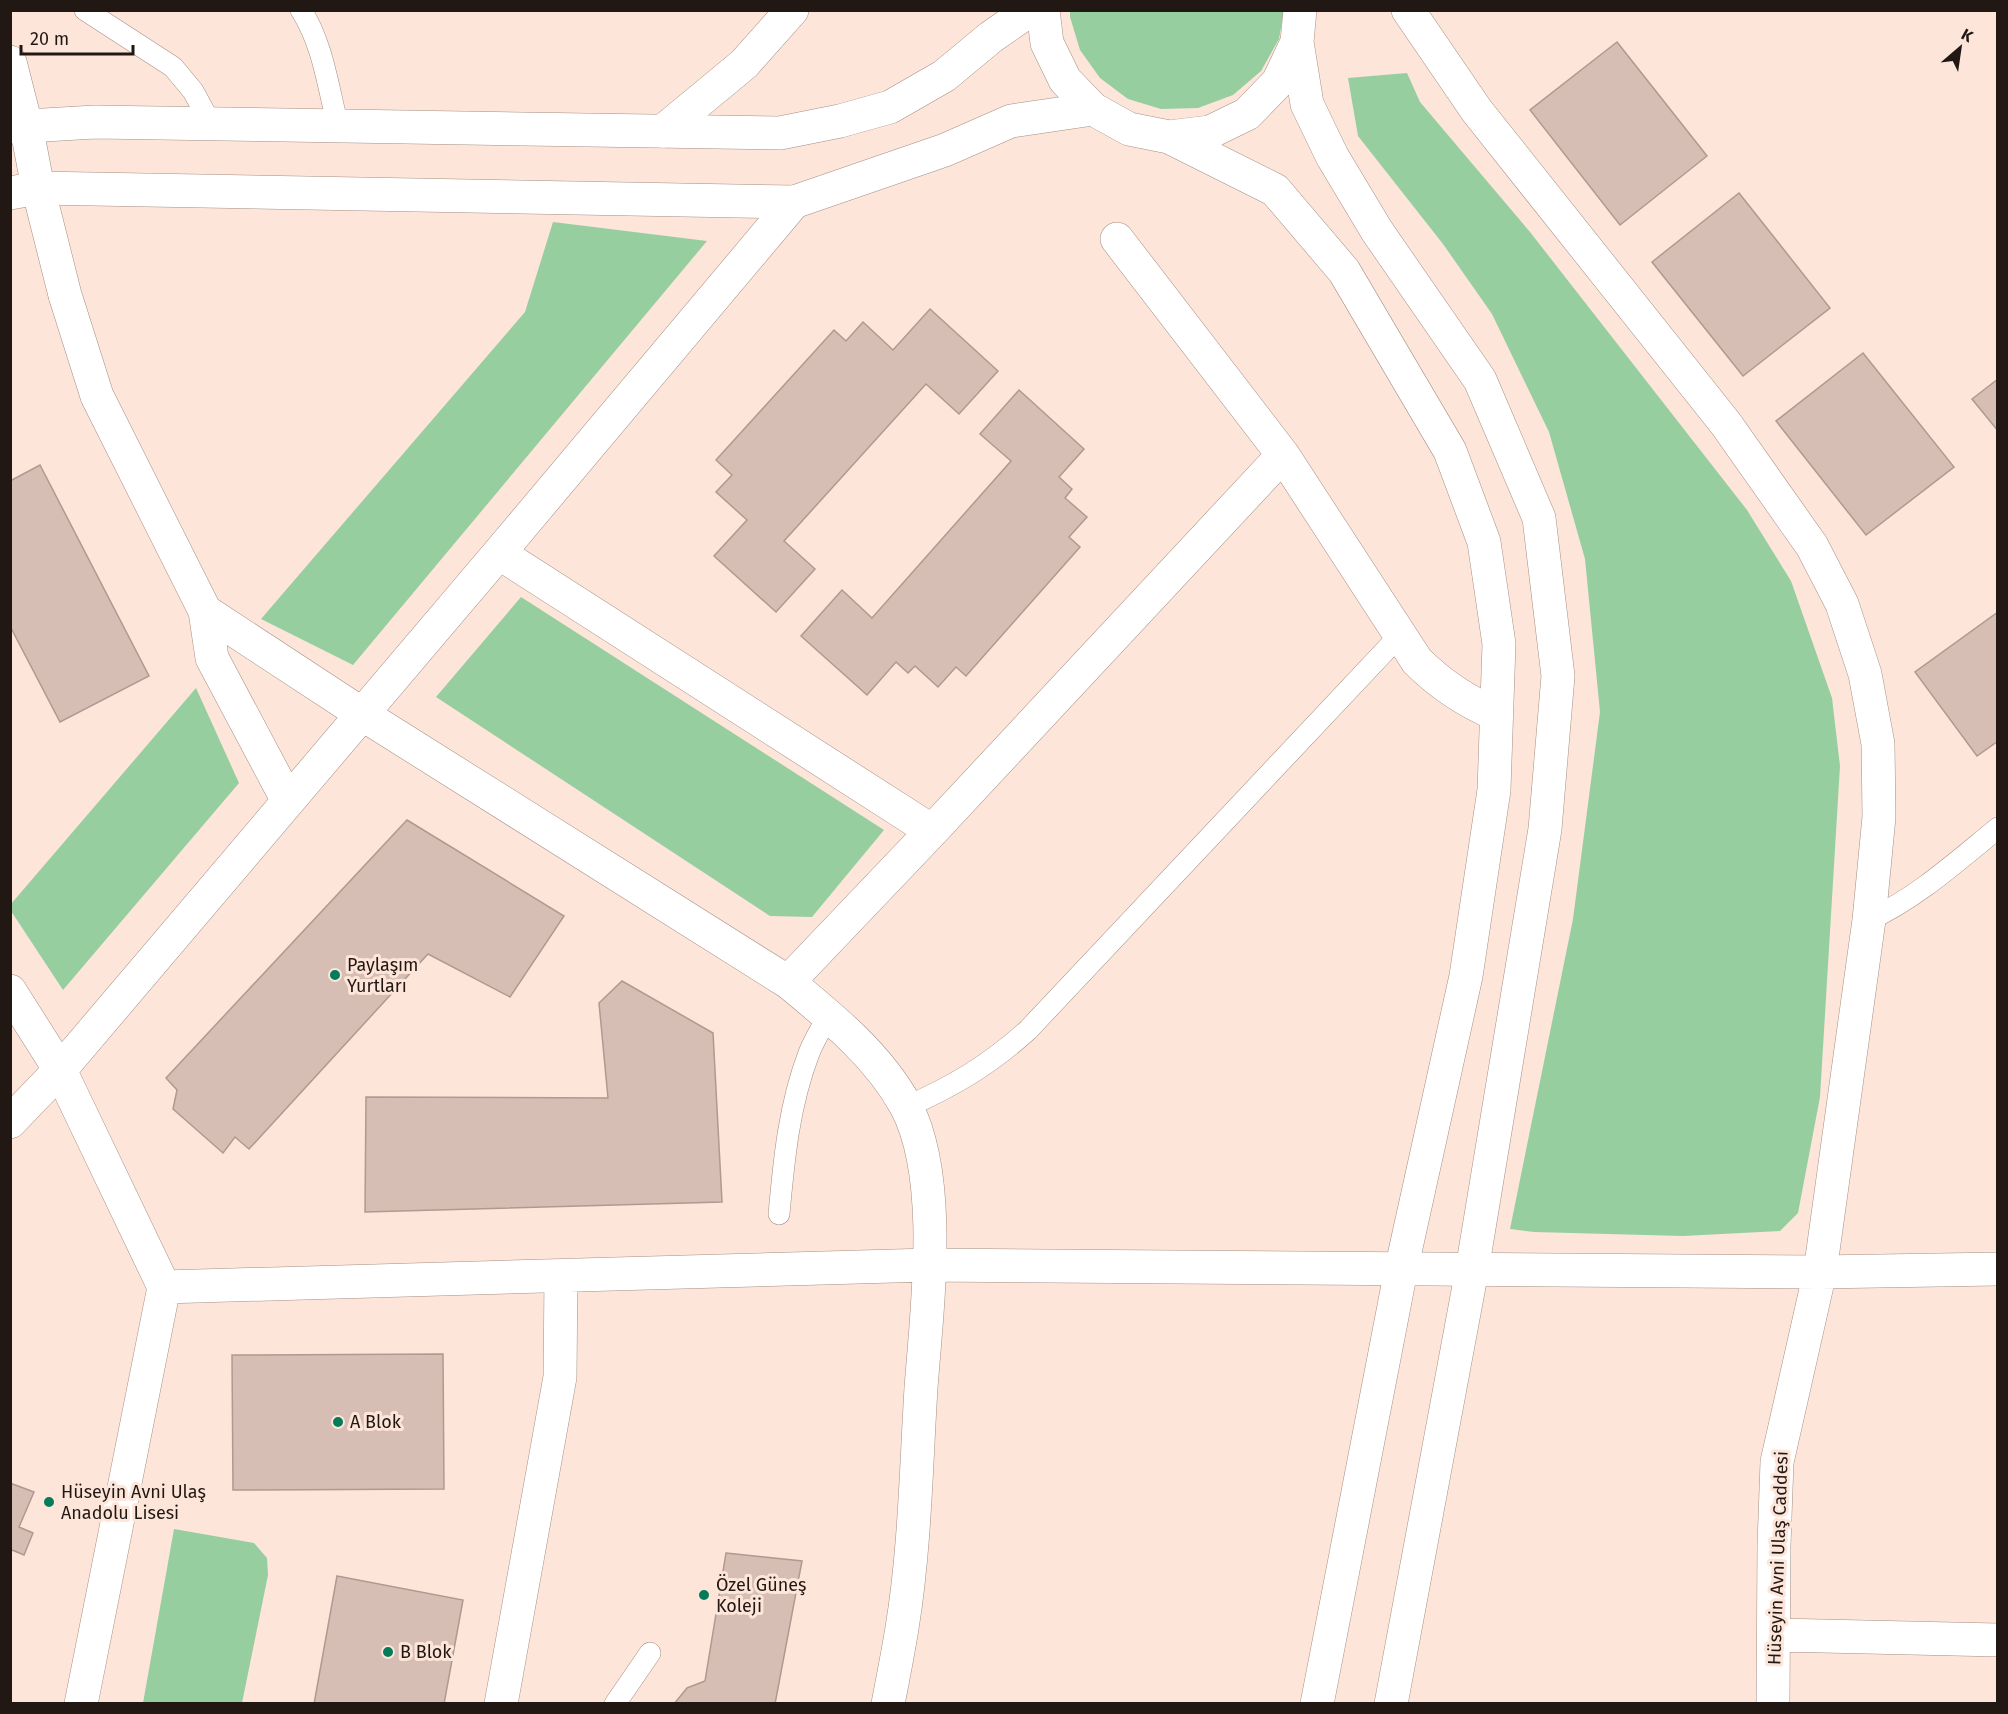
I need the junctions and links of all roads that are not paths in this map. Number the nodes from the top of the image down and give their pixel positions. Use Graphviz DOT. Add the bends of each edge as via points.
graph roads {
  1 [pos="85,10"];
  2 [pos="301,10"];
  3 [pos="792,10"];
  4 [pos="1030,10"];
  5 [pos="1043,10"];
  6 [pos="1408,10"];
  7 [pos="1299,26"];
  8 [pos="10,62"];
  9 [pos="1093,110"];
  10 [pos="211,124"];
  11 [pos="18,126"];
  12 [pos="338,126"];
  13 [pos="663,131"];
  14 [pos="1169,137"];
  15 [pos="24,191"];
  16 [pos="794,202"];
  17 [pos="1117,239"];
  18 [pos="1283,455"];
  19 [pos="499,554"];
  20 [pos="205,611"];
  21 [pos="1400,634"];
  22 [pos="362,714"];
  23 [pos="1496,714"];
  24 [pos="288,801"];
  25 [pos="1998,828"];
  26 [pos="932,831"];
  27 [pos="1869,920"];
  28 [pos="788,982"];
  29 [pos="10,991"];
  30 [pos="828,1015"];
  31 [pos="60,1070"];
  32 [pos="906,1107"];
  33 [pos="10,1122"];
  34 [pos="779,1214"];
  35 [pos="929,1265"];
  36 [pos="1998,1269"];
  37 [pos="1401,1270"];
  38 [pos="1472,1270"];
  39 [pos="1820,1272"];
  40 [pos="561,1276"];
  41 [pos="164,1287"];
  42 [pos="1774,1635"];
  43 [pos="1998,1640"];
  44 [pos="650,1653"];
  45 [pos="81,1704"];
  46 [pos="501,1704"];
  47 [pos="615,1704"];
  48 [pos="888,1704"];
  49 [pos="1317,1704"];
  50 [pos="1391,1704"];
  51 [pos="1773,1704"];
  1 -- 10 [label="lane" via="173,67 193,91"];
  2 -- 12 [label="lane" via="312,28"];
  3 -- 13 [label="street" via="744,64"];
  4 -- 13 [label="street" via="944,76 890,107 780,133"];
  5 -- 9 [label="street" via="1047,43 1065,80"];
  6 -- 27 [label="street, Hüseyin Avni Ulaş Caddesi" via="1477,111 1726,424 1812,546 1837,594 1865,674 1878,744 1879,818"];
  7 -- 14 [label="street" via="1278,82 1247,114 1210,132"];
  7 -- 38 [label="street" via="1307,104 1332,156 1377,231 1480,380 1539,518 1558,676 1545,830"];
  8 -- 11 [label="street"];
  9 -- 14 [label="street" via="1129,129"];
  9 -- 16 [label="street" via="1011,122 945,150"];
  10 -- 11 [label="street" via="96,122"];
  10 -- 12 [label="street"];
  11 -- 15 [label="street"];
  12 -- 13 [label="street"];
  14 -- 23 [label="street" via="1275,190 1344,271 1450,451 1484,542 1499,644"];
  15 -- 16 [label="street"];
  15 -- 20 [label="street" via="65,295 97,396"];
  16 -- 19 [label="street"];
  17 -- 18 [label="street"];
  18 -- 21 [label="street"];
  18 -- 26 [label="street"];
  19 -- 22 [label="street"];
  19 -- 26 [label="street"];
  20 -- 22 [label="street"];
  20 -- 24 [label="street" via="212,658"];
  21 -- 23 [label="street" via="1435,680"];
  21 -- 32 [label="lane" via="1028,1030 981,1069"];
  22 -- 24 [label="street"];
  22 -- 28 [label="street"];
  23 -- 37 [label="street" via="1494,790 1466,976"];
  24 -- 31 [label="street"];
  25 -- 27 [label="lane" via="1914,896"];
  26 -- 28 [label="street"];
  27 -- 39 [label="street, Hüseyin Avni Ulaş Caddesi"];
  28 -- 30 [label="street"];
  29 -- 31 [label="street"];
  30 -- 32 [label="street" via="878,1062"];
  30 -- 34 [label="lane" via="809,1051 794,1099"];
  31 -- 33 [label="street"];
  31 -- 41 [label="street"];
  32 -- 35 [label="street" via="921,1148"];
  35 -- 37 [label="street"];
  35 -- 40 [label="street"];
  35 -- 48 [label="street" via="912,1539 903,1627"];
  36 -- 39 [label="street"];
  37 -- 38 [label="street"];
  37 -- 49 [label="street"];
  38 -- 39 [label="street"];
  38 -- 50 [label="street"];
  39 -- 42 [label="street, Hüseyin Avni Ulaş Caddesi" via="1777,1462"];
  40 -- 41 [label="street"];
  40 -- 46 [label="street" via="560,1377"];
  41 -- 45 [label="street"];
  42 -- 43 [label="street"];
  42 -- 51 [label="street, Hüseyin Avni Ulaş Caddesi"];
  44 -- 47 [label="lane"];
}
